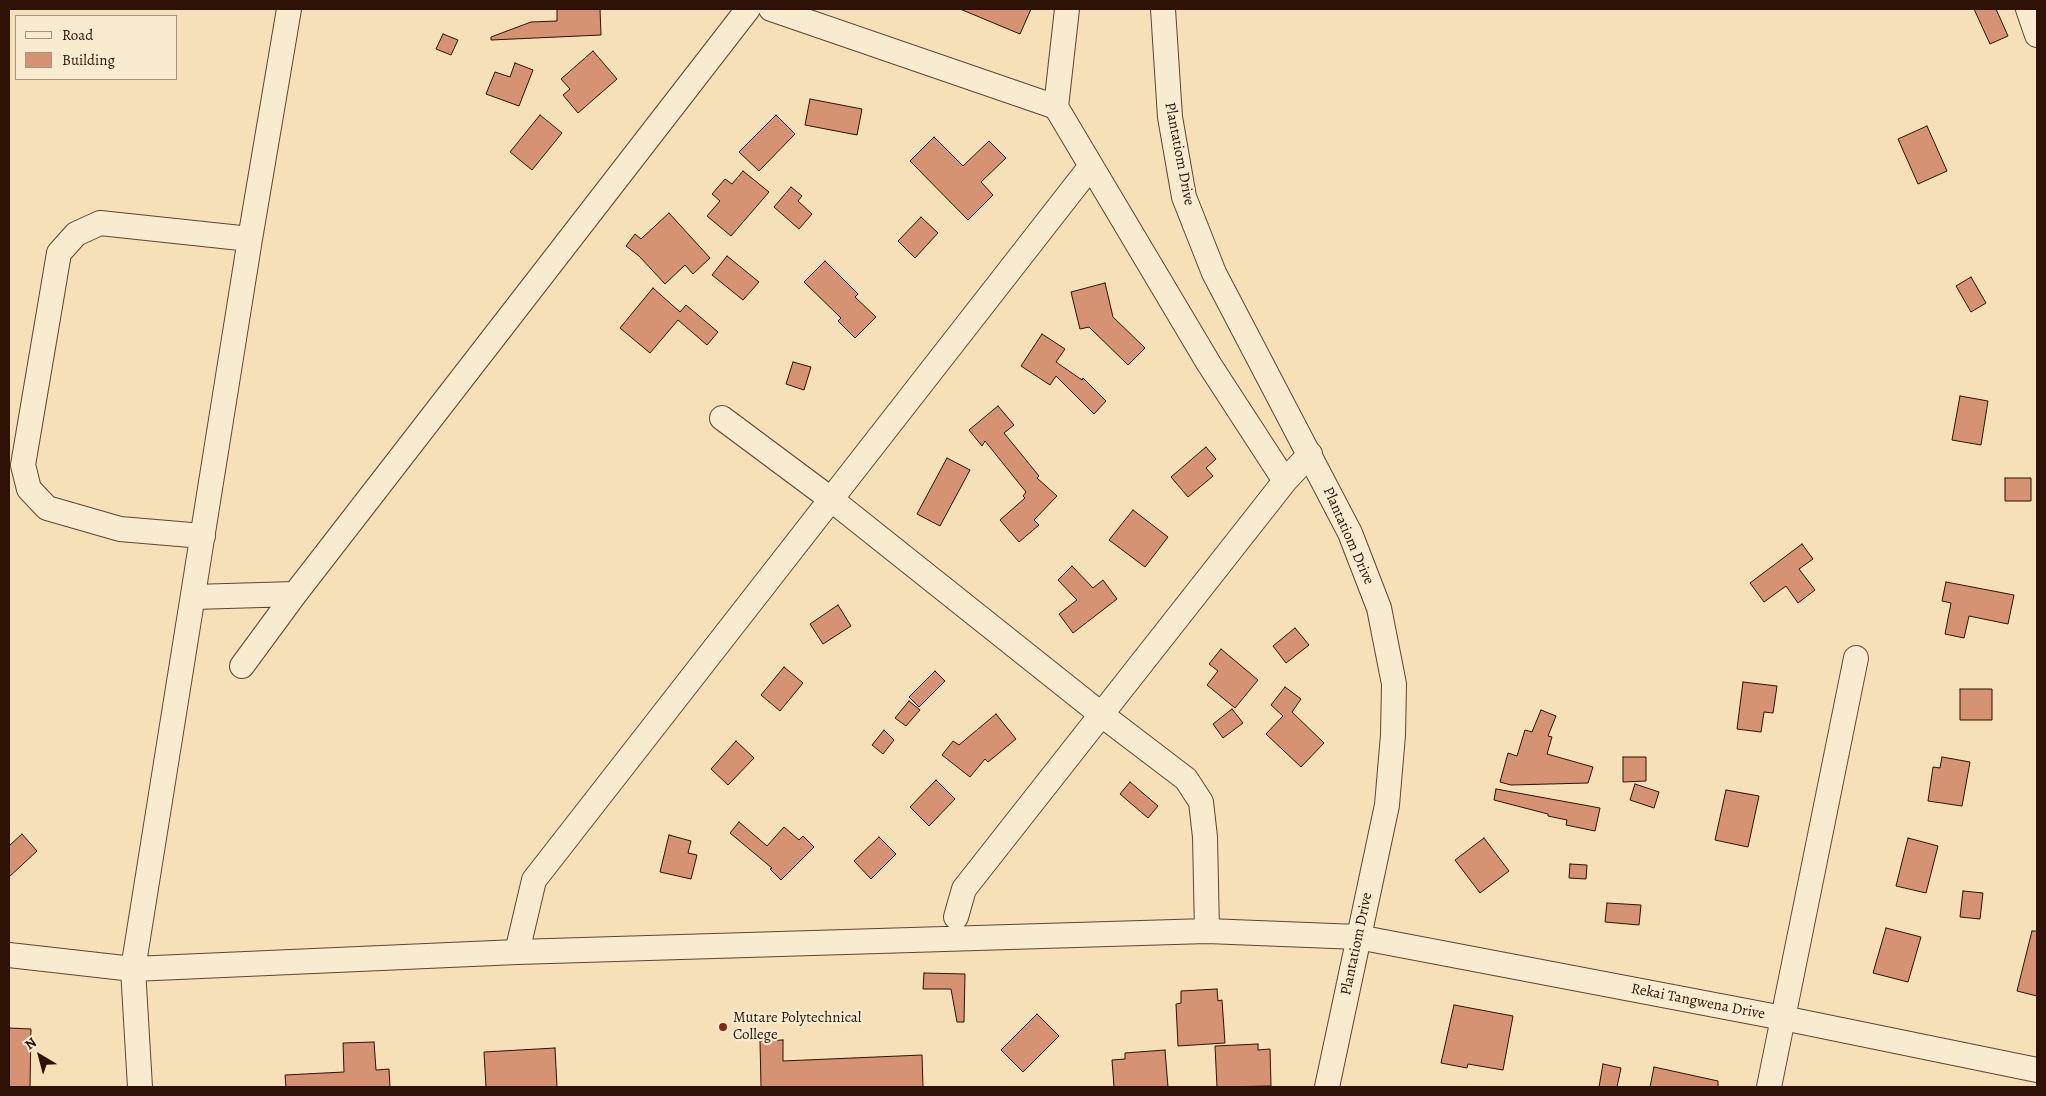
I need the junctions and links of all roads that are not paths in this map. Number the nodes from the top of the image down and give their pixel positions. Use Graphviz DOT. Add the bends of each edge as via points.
graph roads {
  1 [pos="289,9"];
  2 [pos="748,9"];
  3 [pos="771,9"];
  4 [pos="1067,9"];
  5 [pos="1163,9"];
  6 [pos="2028,9"];
  7 [pos="2037,36"];
  8 [pos="1056,107"];
  9 [pos="1091,166"];
  10 [pos="250,239"];
  11 [pos="722,418"];
  12 [pos="1310,454"];
  13 [pos="1285,481"];
  14 [pos="832,500"];
  15 [pos="203,536"];
  16 [pos="295,594"];
  17 [pos="193,597"];
  18 [pos="1856,658"];
  19 [pos="242,666"];
  20 [pos="1102,715"];
  21 [pos="956,917"];
  22 [pos="1207,931"];
  23 [pos="1358,937"];
  24 [pos="517,952"];
  25 [pos="9,955"];
  26 [pos="134,969"];
  27 [pos="1783,1018"];
  28 [pos="2037,1070"];
  29 [pos="140,1087"];
  30 [pos="1327,1087"];
  31 [pos="1769,1087"];
  1 -- 10 [label="street"];
  2 -- 16 [label="street"];
  3 -- 8 [label="street"];
  4 -- 8 [label="street"];
  5 -- 12 [label="street, Plantatiom Drive" via="1170,116 1184,197 1214,273"];
  6 -- 7 [label="street"];
  8 -- 9 [label="street"];
  9 -- 13 [label="street" via="1209,364"];
  9 -- 14 [label="street"];
  10 -- 15 [label="street"];
  10 -- 15 [label="street" via="100,223 76,234 59,253 23,465 29,489 47,508 120,529"];
  11 -- 14 [label="street"];
  12 -- 13 [label="street"];
  12 -- 23 [label="street, Plantatiom Drive" via="1350,533 1379,608 1394,684 1388,806"];
  13 -- 20 [label="street"];
  14 -- 20 [label="street"];
  14 -- 24 [label="street" via="534,880"];
  15 -- 17 [label="street"];
  16 -- 17 [label="street"];
  16 -- 19 [label="street"];
  17 -- 26 [label="street"];
  18 -- 27 [label="street"];
  20 -- 21 [label="street" via="964,889"];
  20 -- 22 [label="street" via="1186,779 1201,802"];
  22 -- 23 [label="street, Rekai Tangwena Drive"];
  22 -- 24 [label="street, Rekai Tangwena Drive"];
  23 -- 27 [label="street, Rekai Tangwena Drive"];
  23 -- 30 [label="street, Plantatiom Drive"];
  24 -- 26 [label="street, Rekai Tangwena Drive"];
  25 -- 26 [label="street, Rekai Tangwena Drive"];
  26 -- 29 [label="street"];
  27 -- 28 [label="street, Rekai Tangwena Drive"];
  27 -- 31 [label="street"];
}
